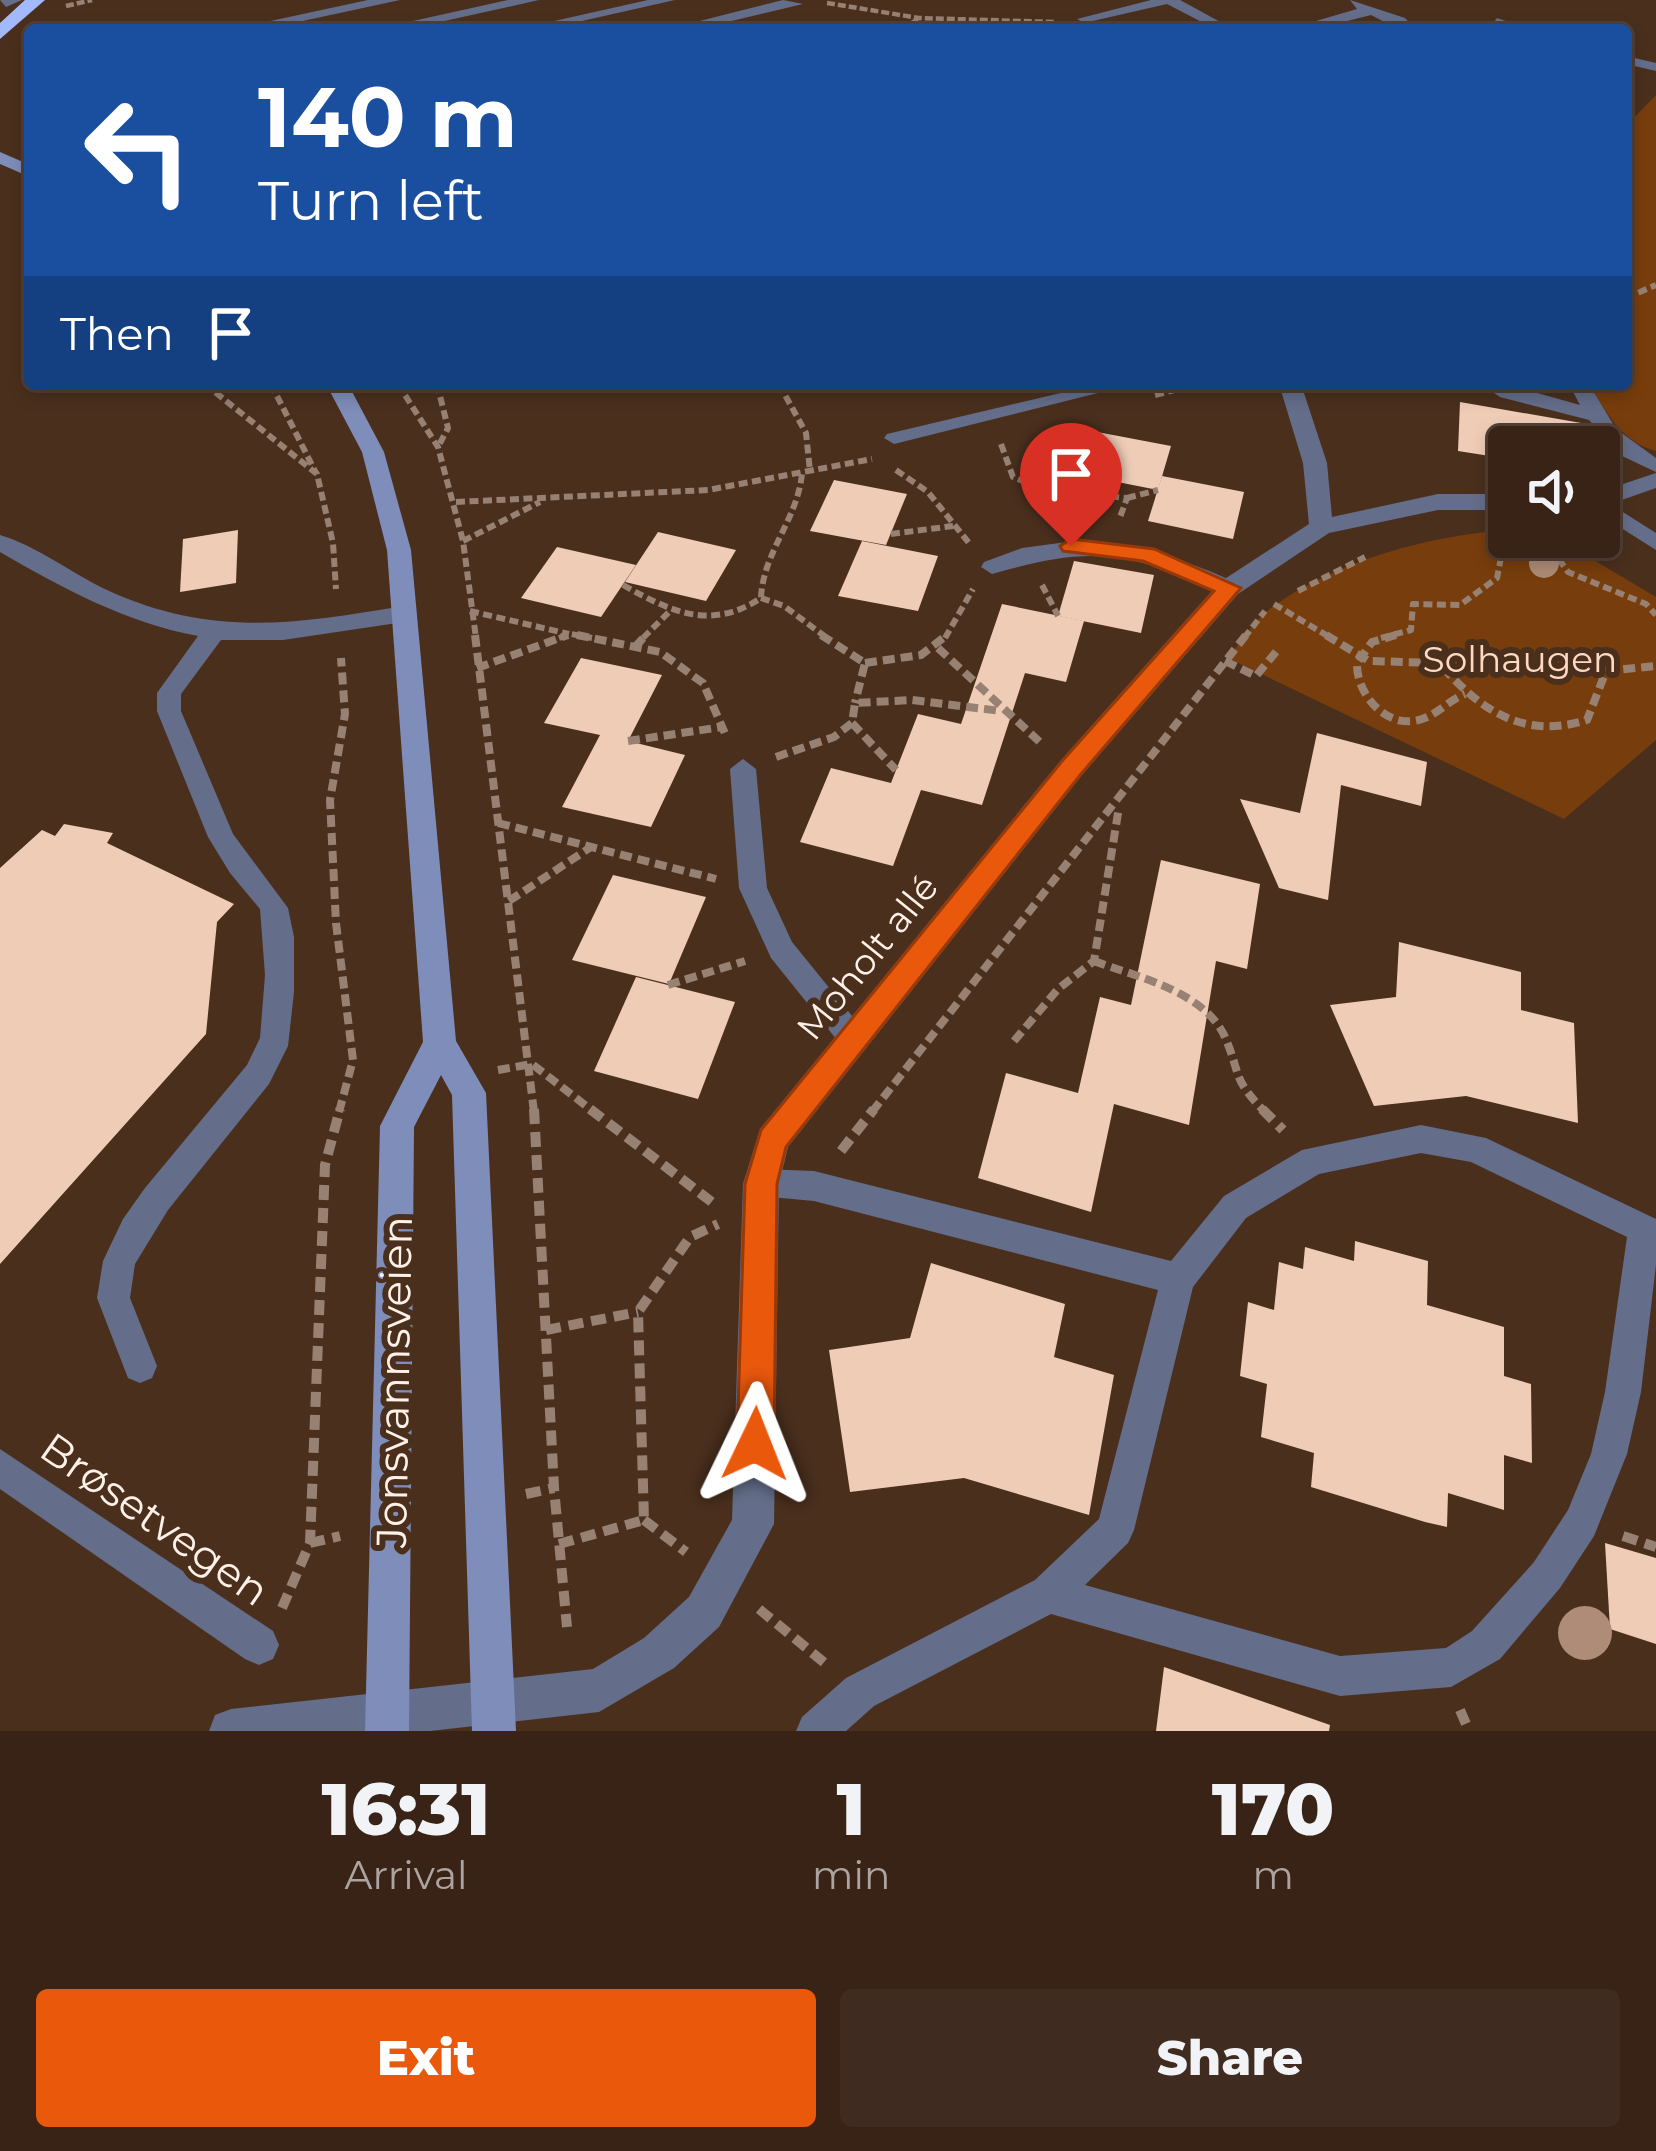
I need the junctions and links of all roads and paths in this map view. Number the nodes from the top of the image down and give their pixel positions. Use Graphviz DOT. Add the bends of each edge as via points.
graph roads {
  1 [pos="36,0"];
  2 [pos="392,0"];
  3 [pos="531,0"];
  4 [pos="668,0"];
  5 [pos="1350,0"];
  6 [pos="793,2"];
  7 [pos="466,6"];
  8 [pos="1372,10"];
  9 [pos="919,18"];
  10 [pos="1084,20"];
  11 [pos="1497,22"];
  12 [pos="268,24"];
  13 [pos="402,24"];
  14 [pos="550,24"];
  15 [pos="698,24"];
  16 [pos="910,24"];
  17 [pos="1216,24"];
  18 [pos="1317,24"];
  19 [pos="1400,24"];
  20 [pos="1502,24"];
  21 [pos="0,33"];
  22 [pos="274,390"];
  23 [pos="341,390"];
  24 [pos="402,390"];
  25 [pos="438,390"];
  26 [pos="781,390"];
  27 [pos="1102,390"];
  28 [pos="1175,390"];
  29 [pos="1293,390"];
  30 [pos="1508,390"];
  31 [pos="1582,390"];
  32 [pos="1141,399"];
  33 [pos="1592,414"];
  34 [pos="1014,434"];
  35 [pos="438,447"];
  36 [pos="891,447"];
  37 [pos="866,460"];
  38 [pos="1656,466"];
  39 [pos="806,472"];
  40 [pos="316,474"];
  41 [pos="1656,480"];
  42 [pos="1043,489"];
  43 [pos="1158,490"];
  44 [pos="1620,494"];
  45 [pos="1127,498"];
  46 [pos="547,499"];
  47 [pos="456,502"];
  48 [pos="1488,502"];
  49 [pos="1620,517"];
  50 [pos="953,526"];
  51 [pos="1321,527"];
  52 [pos="891,534"];
  53 [pos="463,541"];
  54 [pos="0,542"];
  55 [pos="1656,543"];
  56 [pos="1071,546"];
  57 [pos="1111,550"];
  58 [pos="1374,555"];
  59 [pos="1501,558"];
  60 [pos="1558,558"];
  61 [pos="992,566"];
  62 [pos="622,585"];
  63 [pos="1229,588"];
  64 [pos="761,598"];
  65 [pos="1274,604"];
  66 [pos="470,610"];
  67 [pos="669,612"];
  68 [pos="404,614"];
  69 [pos="1656,615"];
  70 [pos="214,632"];
  71 [pos="571,634"];
  72 [pos="635,647"];
  73 [pos="1280,647"];
  74 [pos="938,648"];
  75 [pos="1360,653"];
  76 [pos="1225,662"];
  77 [pos="865,663"];
  78 [pos="1656,666"];
  79 [pos="477,668"];
  80 [pos="1465,694"];
  81 [pos="856,703"];
  82 [pos="1001,711"];
  83 [pos="852,723"];
  84 [pos="722,727"];
  85 [pos="628,741"];
  86 [pos="1072,767"];
  87 [pos="743,769"];
  88 [pos="896,770"];
  89 [pos="1119,807"];
  90 [pos="498,823"];
  91 [pos="591,847"];
  92 [pos="753,888"];
  93 [pos="509,901"];
  94 [pos="781,950"];
  95 [pos="1094,961"];
  96 [pos="668,985"];
  97 [pos="851,1036"];
  98 [pos="1014,1041"];
  99 [pos="440,1043"];
  100 [pos="532,1064"];
  101 [pos="496,1084"];
  102 [pos="1313,1160"];
  103 [pos="761,1184"];
  104 [pos="814,1186"];
  105 [pos="1650,1231"];
  106 [pos="1178,1279"];
  107 [pos="638,1312"];
  108 [pos="546,1330"];
  109 [pos="140,1366"];
  110 [pos="0,1467"];
  111 [pos="340,1536"];
  112 [pos="310,1543"];
  113 [pos="560,1544"];
  114 [pos="1048,1594"];
  115 [pos="567,1628"];
  116 [pos="259,1645"];
  117 [pos="1461,1712"];
  118 [pos="494,1717"];
  119 [pos="387,1722"];
  120 [pos="231,1731"];
  121 [pos="816,1731"];
  122 [pos="1468,1731"];
  1 -- 21 [label="highway"];
  2 -- 12 [label="street"];
  3 -- 7 [label="street"];
  4 -- 14 [label="lane"];
  5 -- 8 [label="street"];
  6 -- 9 [label="path"];
  6 -- 15 [label="street"];
  7 -- 13 [label="street"];
  8 -- 18 [label="street"];
  8 -- 19 [label="street"];
  9 -- 10 [label="path"];
  9 -- 16 [label="path"];
  10 -- 17 [label="lane" via="1168,0"];
  11 -- 20 [label="lane"];
  22 -- 40 [label="path"];
  23 -- 68 [label="street, Jonsvannsveien" via="388,499"];
  24 -- 35 [label="path"];
  25 -- 35 [label="path" via="448,428"];
  26 -- 39 [label="path" via="806,433"];
  27 -- 36 [label="lane"];
  28 -- 32 [label="path"];
  29 -- 51 [label="street" via="1315,463"];
  30 -- 33 [label="lane"];
  31 -- 33 [label="lane"];
  33 -- 38 [label="lane" via="1619,444"];
  34 -- 42 [label="path" via="998,437 1013,477"];
  35 -- 47 [label="path"];
  36 -- 37 [label="path"];
  37 -- 39 [label="path"];
  37 -- 50 [label="path" via="908,474"];
  39 -- 46 [label="path" via="708,490"];
  39 -- 64 [label="path" via="762,563"];
  41 -- 44 [label="street"];
  42 -- 45 [label="path"];
  42 -- 56 [label="path"];
  43 -- 45 [label="path"];
  45 -- 57 [label="path"];
  46 -- 47 [label="path"];
  46 -- 53 [label="path"];
  47 -- 53 [label="path"];
  48 -- 51 [label="street, Moholt allé" via="1438,502"];
  49 -- 55 [label="lane"];
  50 -- 52 [label="path"];
  50 -- 61 [label="path"];
  51 -- 63 [label="street, Moholt allé"];
  53 -- 66 [label="path"];
  54 -- 70 [label="lane" via="108,599"];
  56 -- 57 [label="lane"];
  56 -- 61 [label="lane" via="1024,551"];
  57 -- 63 [label="lane" via="1146,554"];
  58 -- 65 [label="path"];
  59 -- 75 [label="path" via="1497,578 1460,605 1413,604 1411,629 1379,635"];
  60 -- 69 [label="path" via="1568,572"];
  61 -- 74 [label="path"];
  62 -- 67 [label="path"];
  63 -- 86 [label="street, Moholt allé"];
  64 -- 67 [label="path" via="712,620"];
  64 -- 77 [label="path" via="796,610 812,631 844,643"];
  65 -- 75 [label="path"];
  65 -- 76 [label="path"];
  66 -- 71 [label="path"];
  66 -- 79 [label="path"];
  67 -- 72 [label="path"];
  68 -- 70 [label="lane"];
  68 -- 99 [label="street, Jonsvannsveien"];
  70 -- 109 [label="lane" via="169,693 169,711 229,851 270,893 280,938 279,1010 275,1043 250,1087 145,1218 118,1265 112,1291"];
  71 -- 72 [label="path"];
  71 -- 79 [label="path"];
  72 -- 84 [label="path" via="683,664 703,683"];
  73 -- 76 [label="path" via="1256,676"];
  74 -- 77 [label="path" via="902,662"];
  74 -- 82 [label="path"];
  75 -- 80 [label="path" via="1370,661 1439,664"];
  75 -- 80 [label="path" via="1356,676 1386,715 1409,722 1433,716 1448,698"];
  76 -- 104 [label="path"];
  77 -- 81 [label="path"];
  78 -- 80 [label="path" via="1606,671 1587,720 1562,728 1491,716"];
  79 -- 90 [label="path"];
  81 -- 82 [label="path" via="912,700"];
  81 -- 83 [label="path"];
  82 -- 86 [label="path"];
  83 -- 87 [label="path"];
  83 -- 88 [label="path"];
  84 -- 85 [label="path"];
  84 -- 87 [label="path"];
  86 -- 97 [label="street, Moholt allé"];
  87 -- 92 [label="lane"];
  89 -- 95 [label="path"];
  90 -- 91 [label="path"];
  90 -- 93 [label="path"];
  91 -- 92 [label="path"];
  91 -- 93 [label="path"];
  92 -- 94 [label="lane"];
  93 -- 100 [label="path"];
  94 -- 96 [label="path"];
  94 -- 97 [label="lane"];
  95 -- 98 [label="path"];
  95 -- 102 [label="path" via="1177,992 1208,1015 1224,1035 1238,1084"];
  97 -- 103 [label="street, Moholt allé" via="772,1140"];
  99 -- 118 [label="street, Jonsvannsveien" via="469,1093"];
  99 -- 119 [label="street, Jonsvannsveien" via="397,1126"];
  100 -- 101 [label="path" via="498,1070"];
  100 -- 107 [label="path" via="732,1218 690,1237"];
  100 -- 108 [label="path"];
  102 -- 105 [label="lane" via="1421,1139 1475,1148"];
  102 -- 106 [label="lane" via="1235,1207"];
  103 -- 104 [label="lane"];
  103 -- 118 [label="street, Moholt allé" via="753,1524 734,1562 704,1612 659,1653 598,1690"];
  104 -- 106 [label="lane"];
  105 -- 114 [label="lane" via="1609,1454 1581,1523 1486,1645 1451,1667 1340,1676"];
  106 -- 114 [label="lane" via="1115,1530"];
  107 -- 108 [label="path"];
  107 -- 113 [label="path" via="644,1520"];
  108 -- 113 [label="path"];
  110 -- 116 [label="lane, Brøsetvegen"];
  111 -- 112 [label="path"];
  113 -- 115 [label="path"];
  114 -- 121 [label="lane" via="860,1692"];
  117 -- 122 [label="path"];
  118 -- 119 [label="street, Moholt allé"];
  119 -- 120 [label="street, Moholt allé"];
}
